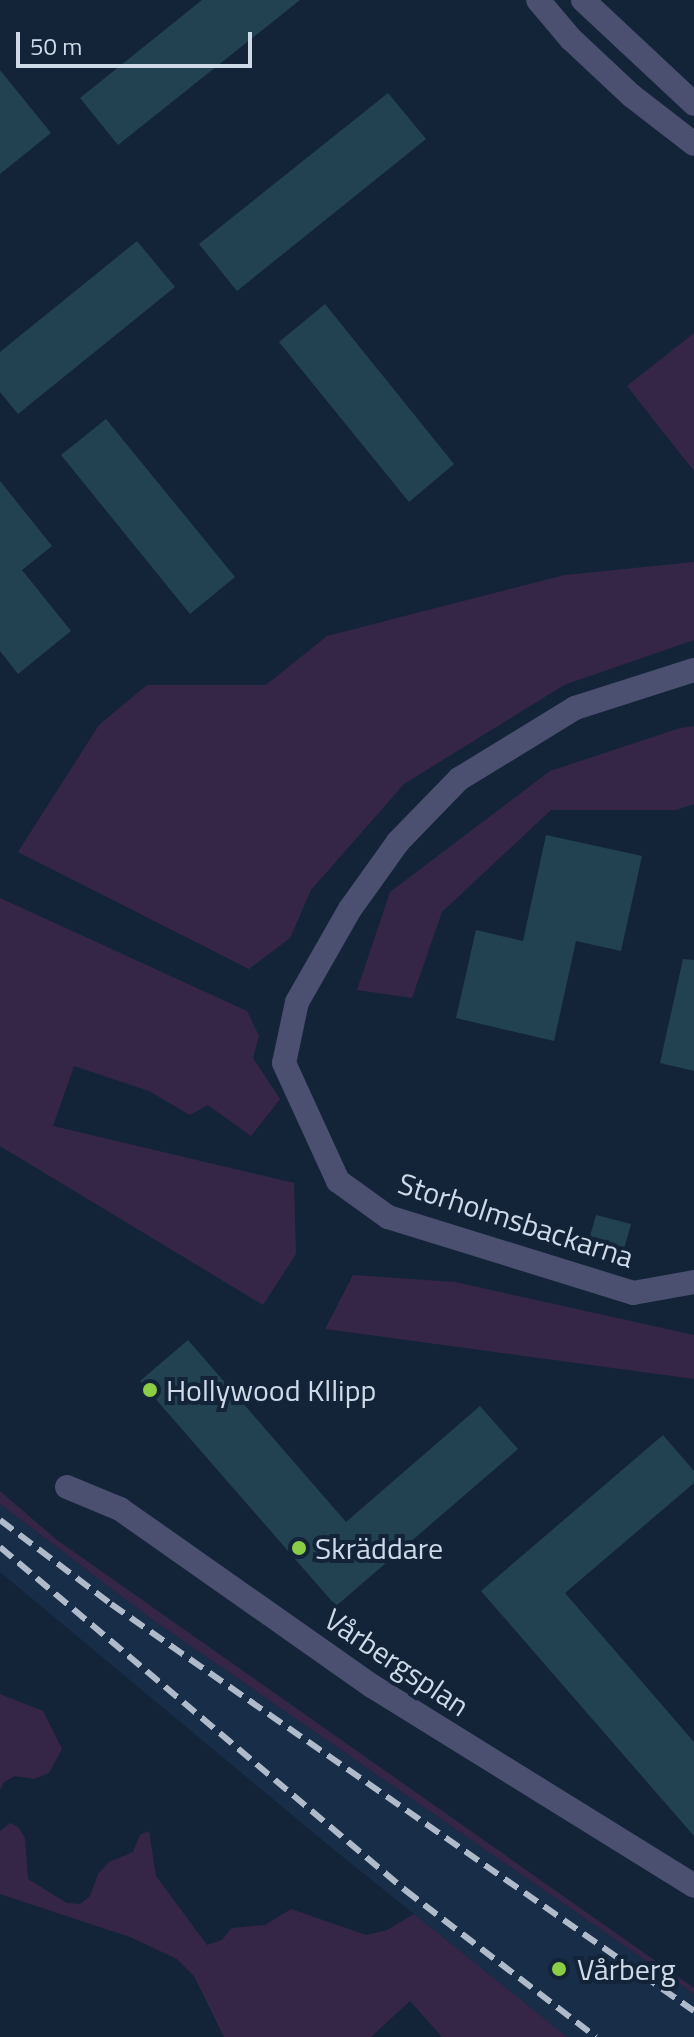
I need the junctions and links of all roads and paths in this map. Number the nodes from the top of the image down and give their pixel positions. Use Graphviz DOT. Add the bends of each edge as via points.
graph roads {
  1 [pos="538,0"];
  2 [pos="583,0"];
  3 [pos="694,104"];
  4 [pos="694,144"];
  5 [pos="694,670"];
  6 [pos="694,1282"];
  7 [pos="67,1487"];
  8 [pos="694,1886"];
  1 -- 4 [label="street" via="632,96"];
  2 -- 3 [label="street"];
  5 -- 6 [label="street, Storholmsbackarna" via="575,708 459,779 398,842 350,909 297,1002 284,1063 338,1181 388,1217 633,1293"];
  7 -- 8 [label="street, Vårbergsplan" via="120,1509 372,1686"];
}
